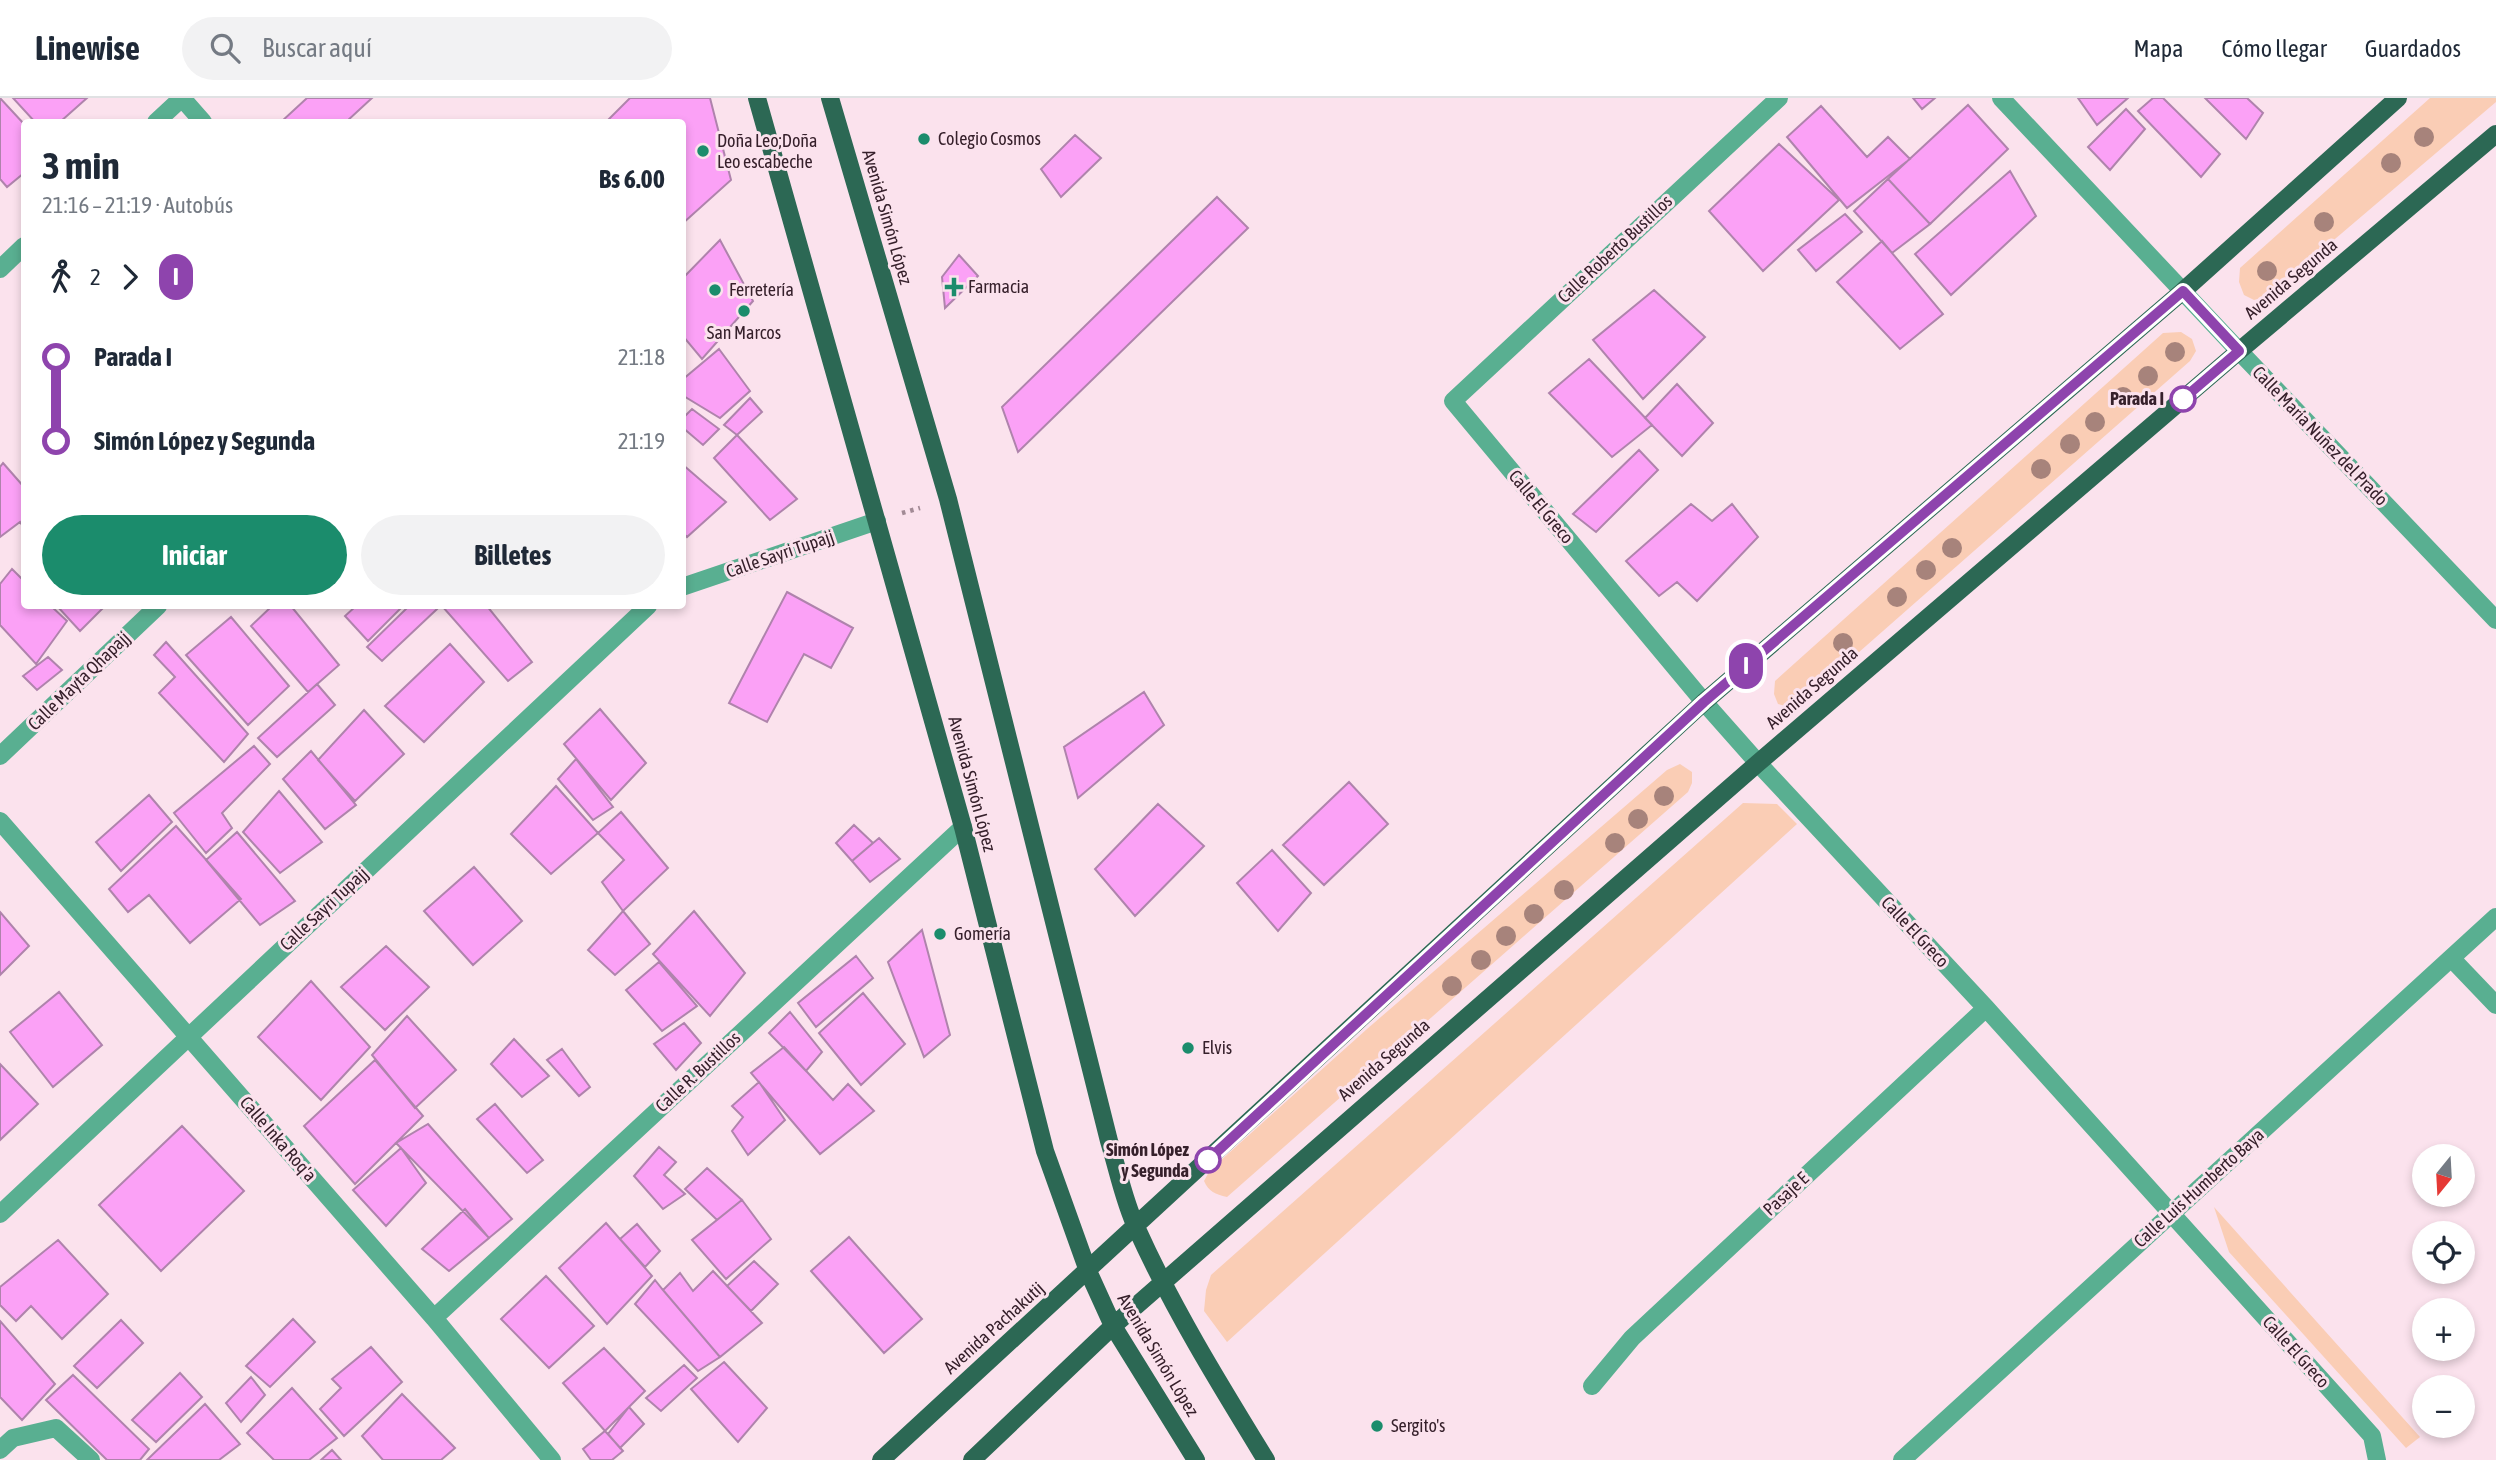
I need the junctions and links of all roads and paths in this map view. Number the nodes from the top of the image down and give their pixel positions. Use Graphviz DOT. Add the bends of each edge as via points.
graph roads {
  1 [pos="182,98"];
  2 [pos="757,98"];
  3 [pos="830,98"];
  4 [pos="1779,98"];
  5 [pos="2001,98"];
  6 [pos="2398,98"];
  7 [pos="159,119"];
  8 [pos="200,119"];
  9 [pos="2496,134"];
  10 [pos="21,249"];
  11 [pos="0,269"];
  12 [pos="2183,291"];
  13 [pos="2239,351"];
  14 [pos="1453,401"];
  15 [pos="948,499"];
  16 [pos="877,521"];
  17 [pos="686,586"];
  18 [pos="155,609"];
  19 [pos="638,609"];
  20 [pos="2496,620"];
  21 [pos="1704,702"];
  22 [pos="0,756"];
  23 [pos="1758,763"];
  24 [pos="0,821"];
  25 [pos="963,827"];
  26 [pos="2496,917"];
  27 [pos="2452,959"];
  28 [pos="2496,1005"];
  29 [pos="1986,1008"];
  30 [pos="188,1037"];
  31 [pos="0,1214"];
  32 [pos="2171,1214"];
  33 [pos="1135,1226"];
  34 [pos="1088,1270"];
  35 [pos="1163,1283"];
  36 [pos="434,1318"];
  37 [pos="1113,1326"];
  38 [pos="1592,1386"];
  39 [pos="0,1450"];
  40 [pos="91,1460"];
  41 [pos="552,1460"];
  42 [pos="881,1460"];
  43 [pos="972,1460"];
  44 [pos="1196,1460"];
  45 [pos="1266,1460"];
  46 [pos="1902,1460"];
  47 [pos="2377,1460"];
  1 -- 7 [label="street"];
  1 -- 8 [label="street"];
  2 -- 16 [label="main road, Avenida Simón López"];
  3 -- 15 [label="main road, Avenida Simón López"];
  4 -- 14 [label="street, Calle Roberto Bustillos"];
  5 -- 12 [label="street, Calle María Nuñez del Prado"];
  6 -- 12 [label="main road"];
  9 -- 13 [label="main road, Avenida Segunda"];
  10 -- 11 [label="street"];
  12 -- 13 [label="street, Calle María Nuñez del Prado"];
  12 -- 21 [label="main road"];
  13 -- 20 [label="street, Calle María Nuñez del Prado"];
  13 -- 23 [label="main road, Avenida Segunda"];
  14 -- 21 [label="street, Calle El Greco"];
  15 -- 16 [label="path"];
  15 -- 33 [label="main road, Avenida Simón López" via="1105,1128"];
  16 -- 17 [label="street, Calle Sayri Tupajj"];
  16 -- 25 [label="main road, Avenida Simón López"];
  18 -- 22 [label="street, Calle Mayta Qhapajj"];
  19 -- 30 [label="street, Calle Sayri Tupajj"];
  21 -- 23 [label="street, Calle El Greco"];
  21 -- 33 [label="main road"];
  23 -- 29 [label="street, Calle El Greco"];
  23 -- 35 [label="main road, Avenida Segunda"];
  24 -- 30 [label="street, Calle Inka Roq'a"];
  25 -- 34 [label="main road, Avenida Simón López" via="1045,1151"];
  25 -- 36 [label="street, Calle R. Bustillos"];
  26 -- 27 [label="street, Calle Luis Humberto Baya"];
  27 -- 28 [label="street"];
  27 -- 32 [label="street, Calle Luis Humberto Baya"];
  29 -- 32 [label="street, Calle El Greco"];
  29 -- 38 [label="street, Pasaje E" via="1632,1338"];
  30 -- 31 [label="street, Calle Sayri Tupajj"];
  30 -- 36 [label="street, Calle Inka Roq'a"];
  32 -- 46 [label="street, Calle Luis Humberto Baya"];
  32 -- 47 [label="street, Calle El Greco" via="2372,1436"];
  33 -- 34 [label="main road, Avenida Pachakutij"];
  33 -- 35 [label="main road, Avenida Simón López"];
  34 -- 37 [label="main road, Avenida Simón López"];
  34 -- 42 [label="main road, Avenida Pachakutij"];
  35 -- 37 [label="main road"];
  35 -- 45 [label="main road, Avenida Simón López"];
  36 -- 41 [label="street, Calle Inka Roq'a"];
  37 -- 43 [label="main road"];
  37 -- 44 [label="main road, Avenida Simón López"];
  39 -- 40 [label="street" via="13,1438 56,1428"];
}
